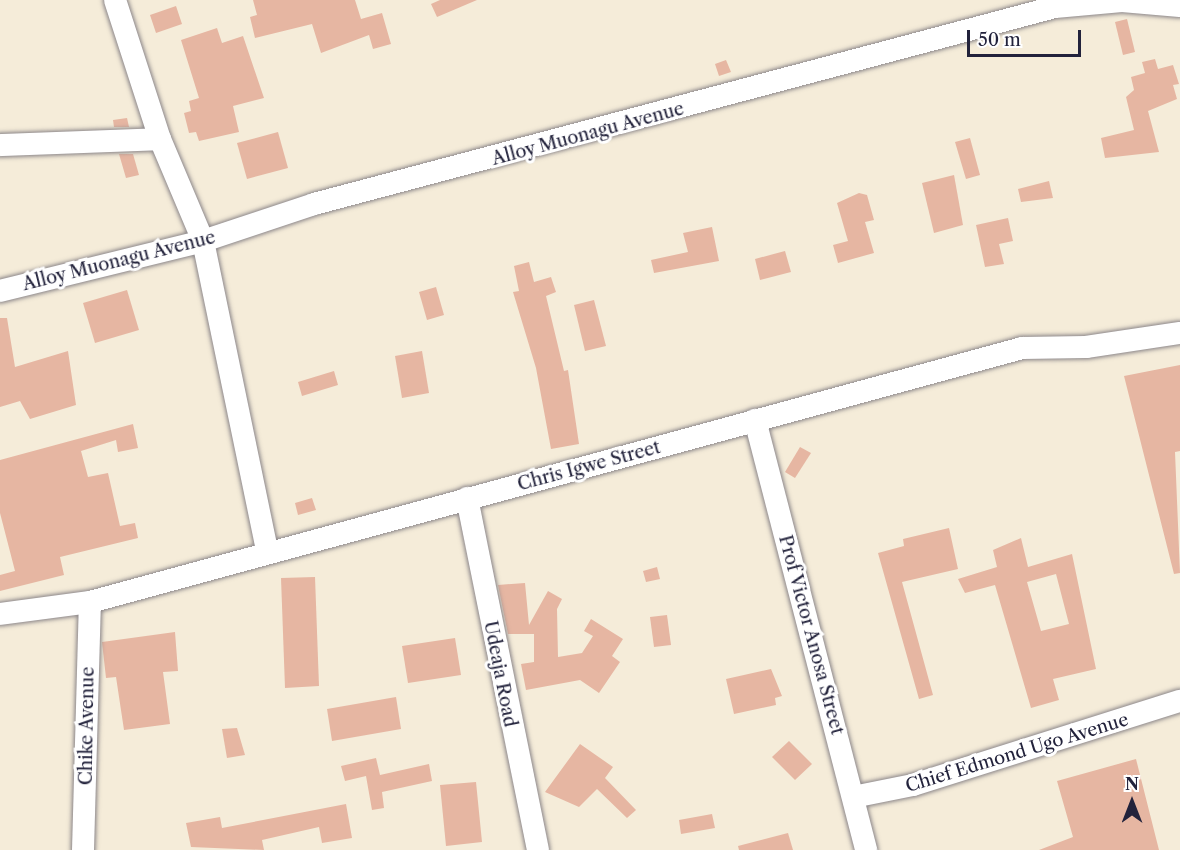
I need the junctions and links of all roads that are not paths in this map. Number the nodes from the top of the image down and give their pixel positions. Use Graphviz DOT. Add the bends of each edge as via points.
graph roads {
  1 [pos="115,0"];
  2 [pos="1180,6"];
  3 [pos="160,139"];
  4 [pos="0,145"];
  5 [pos="203,241"];
  6 [pos="0,291"];
  7 [pos="1180,333"];
  8 [pos="755,420"];
  9 [pos="467,498"];
  10 [pos="267,550"];
  11 [pos="90,602"];
  12 [pos="0,614"];
  13 [pos="1180,701"];
  14 [pos="853,797"];
  15 [pos="83,850"];
  16 [pos="538,850"];
  17 [pos="866,850"];
  1 -- 3 [label="street"];
  2 -- 5 [label="street, Alloy Muonagu Avenue" via="1122,1 1055,7 314,204"];
  3 -- 4 [label="street"];
  3 -- 5 [label="street"];
  5 -- 6 [label="street, Alloy Muonagu Avenue"];
  5 -- 10 [label="street"];
  7 -- 8 [label="street, Chris Igwe Street" via="1086,347 1022,348"];
  8 -- 9 [label="street, Chris Igwe Street"];
  8 -- 14 [label="street, Prof Victor Anosa Street"];
  9 -- 10 [label="street, Chris Igwe Street"];
  9 -- 16 [label="street, Udeaja Road"];
  10 -- 11 [label="street, Chris Igwe Street"];
  11 -- 12 [label="street, Chris Igwe Street"];
  11 -- 15 [label="street, Chike Avenue"];
  13 -- 14 [label="street, Chief Edmond Ugo Avenue" via="913,785"];
  14 -- 17 [label="street, Prof Victor Anosa Street"];
}
